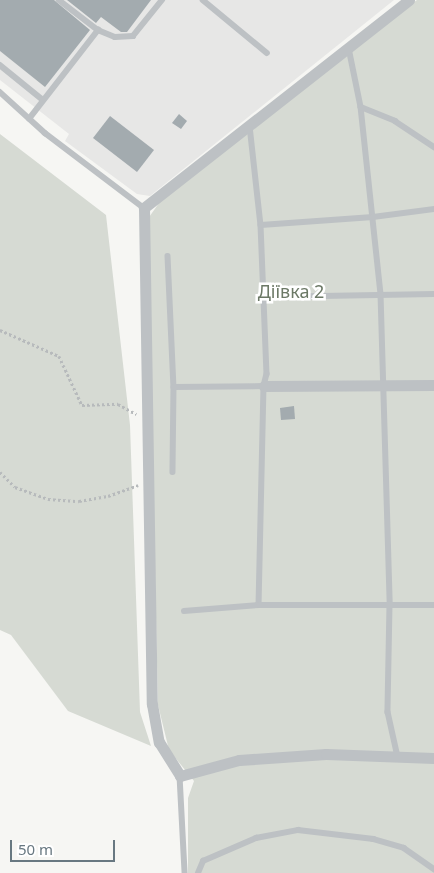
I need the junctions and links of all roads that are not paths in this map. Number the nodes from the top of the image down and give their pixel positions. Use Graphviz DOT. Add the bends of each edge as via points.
graph roads {
  1 [pos="59,0"];
  2 [pos="162,0"];
  3 [pos="203,0"];
  4 [pos="409,0"];
  5 [pos="98,30"];
  6 [pos="349,48"];
  7 [pos="267,53"];
  8 [pos="0,65"];
  9 [pos="0,92"];
  10 [pos="43,100"];
  11 [pos="362,107"];
  12 [pos="29,119"];
  13 [pos="250,126"];
  14 [pos="434,147"];
  15 [pos="144,208"];
  16 [pos="434,209"];
  17 [pos="373,217"];
  18 [pos="261,225"];
  19 [pos="168,256"];
  20 [pos="381,294"];
  21 [pos="434,294"];
  22 [pos="265,297"];
  23 [pos="264,386"];
  24 [pos="383,386"];
  25 [pos="434,386"];
  26 [pos="174,387"];
  27 [pos="173,472"];
  28 [pos="259,605"];
  29 [pos="390,605"];
  30 [pos="434,606"];
  31 [pos="184,611"];
  32 [pos="398,757"];
  33 [pos="434,758"];
  34 [pos="180,776"];
  35 [pos="434,870"];
  36 [pos="185,873"];
  37 [pos="198,873"];
  1 -- 5 [label="lane"];
  2 -- 5 [label="lane" via="133,36 115,37"];
  3 -- 7 [label="lane"];
  4 -- 6 [label="street"];
  5 -- 10 [label="lane"];
  6 -- 11 [label="lane"];
  6 -- 13 [label="street"];
  8 -- 10 [label="lane"];
  9 -- 12 [label="lane"];
  10 -- 12 [label="lane"];
  11 -- 14 [label="lane" via="395,121"];
  11 -- 17 [label="lane"];
  12 -- 15 [label="lane"];
  13 -- 15 [label="street"];
  13 -- 18 [label="lane"];
  15 -- 34 [label="street" via="152,704 159,742"];
  16 -- 17 [label="lane"];
  17 -- 18 [label="lane"];
  17 -- 20 [label="lane"];
  18 -- 22 [label="lane"];
  19 -- 26 [label="lane"];
  20 -- 21 [label="lane"];
  20 -- 22 [label="lane"];
  20 -- 24 [label="lane"];
  22 -- 23 [label="lane" via="267,374"];
  23 -- 24 [label="street"];
  23 -- 26 [label="lane"];
  23 -- 28 [label="lane"];
  24 -- 25 [label="street"];
  24 -- 29 [label="lane"];
  26 -- 27 [label="lane"];
  28 -- 29 [label="lane"];
  28 -- 31 [label="lane"];
  29 -- 30 [label="lane"];
  29 -- 32 [label="lane" via="388,712"];
  32 -- 33 [label="street"];
  32 -- 34 [label="street" via="326,754 239,760"];
  34 -- 36 [label="lane"];
  35 -- 37 [label="lane" via="404,848 373,839 298,830 256,838 203,861"];
}
